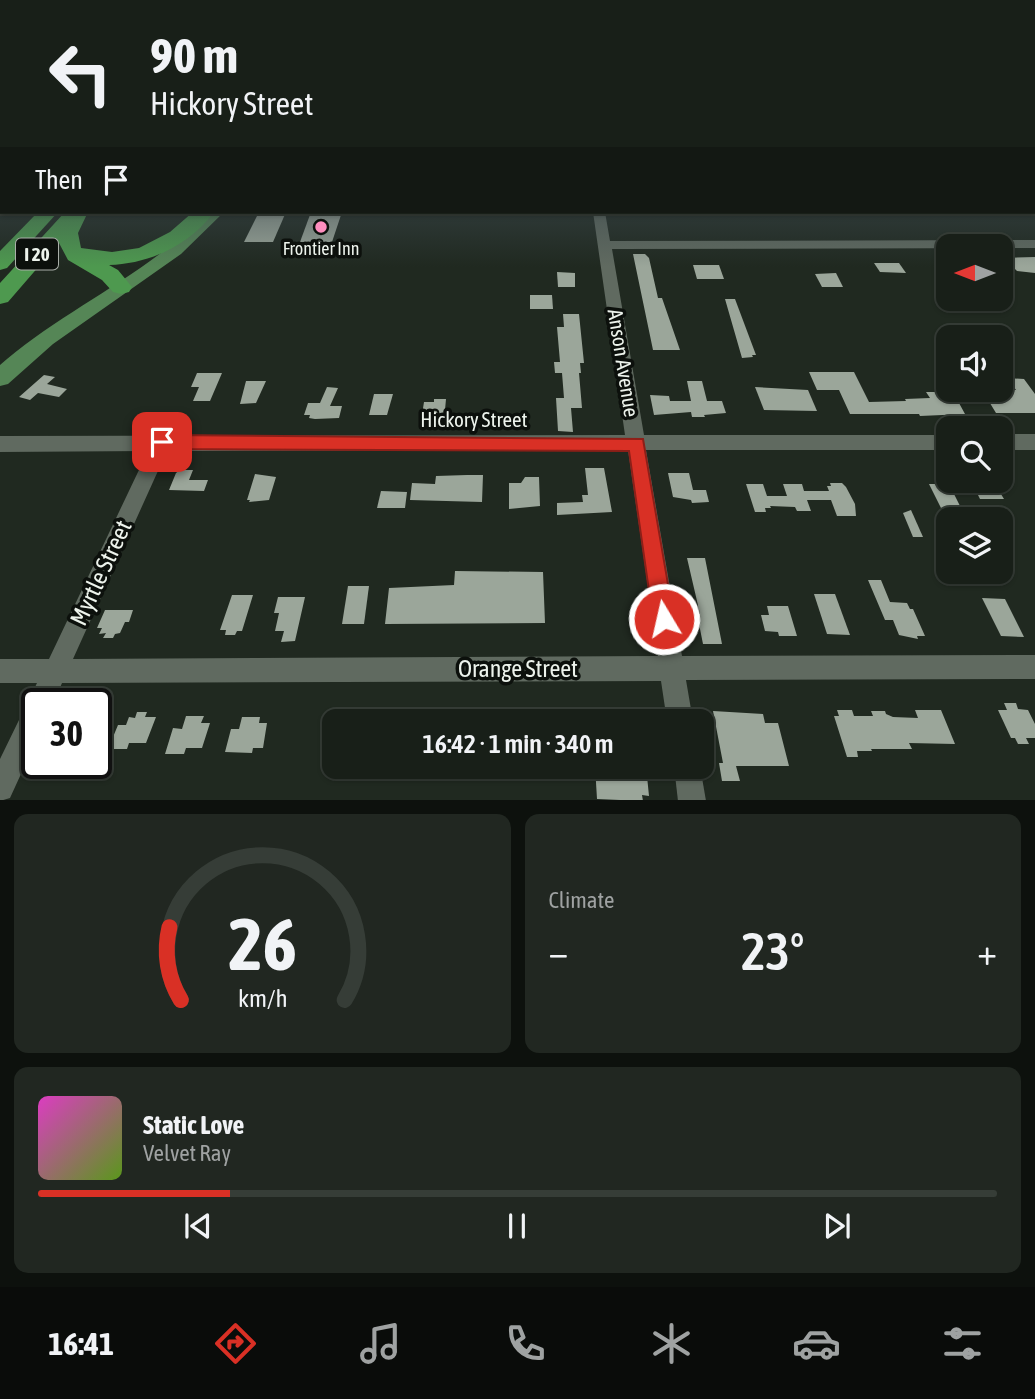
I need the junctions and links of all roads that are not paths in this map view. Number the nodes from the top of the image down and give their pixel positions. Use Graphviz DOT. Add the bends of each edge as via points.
graph roads {
  1 [pos="46,214"];
  2 [pos="74,214"];
  3 [pos="75,214"];
  4 [pos="202,214"];
  5 [pos="214,214"];
  6 [pos="599,214"];
  7 [pos="0,243"];
  8 [pos="604,244"];
  9 [pos="1035,244"];
  10 [pos="75,255"];
  11 [pos="0,263"];
  12 [pos="121,287"];
  13 [pos="0,297"];
  14 [pos="0,379"];
  15 [pos="162,442"];
  16 [pos="936,442"];
  17 [pos="1013,442"];
  18 [pos="1035,442"];
  19 [pos="0,444"];
  20 [pos="637,444"];
  21 [pos="1035,667"];
  22 [pos="672,669"];
  23 [pos="55,670"];
  24 [pos="0,671"];
  25 [pos="47,688"];
  26 [pos="678,709"];
  27 [pos="21,744"];
  28 [pos="689,779"];
  29 [pos="0,788"];
  30 [pos="692,800"];
  1 -- 7 [label="highway"];
  1 -- 11 [label="highway, I 20"];
  2 -- 13 [label="highway, I 20"];
  3 -- 10 [label="highway" via="67,241"];
  4 -- 10 [label="highway" via="153,251 108,260"];
  5 -- 12 [label="main road" via="180,247"];
  6 -- 8 [label="street, Anson Avenue"];
  8 -- 9 [label="street"];
  8 -- 20 [label="street, Anson Avenue"];
  10 -- 12 [label="highway" via="110,275"];
  12 -- 14 [label="main road" via="41,341"];
  15 -- 19 [label="street, Hickory Street"];
  15 -- 20 [label="street, Hickory Street"];
  15 -- 23 [label="street, Myrtle Street"];
  16 -- 20 [label="street, Hickory Street"];
  17 -- 18 [label="street"];
  20 -- 22 [label="street, Anson Avenue"];
  21 -- 22 [label="street, Orange Street"];
  22 -- 23 [label="street, Orange Street"];
  22 -- 26 [label="street, Anson Avenue"];
  23 -- 24 [label="street, Orange Street"];
  23 -- 25 [label="street, Myrtle Street"];
  27 -- 29 [label="street"];
  28 -- 30 [label="street"];
}
